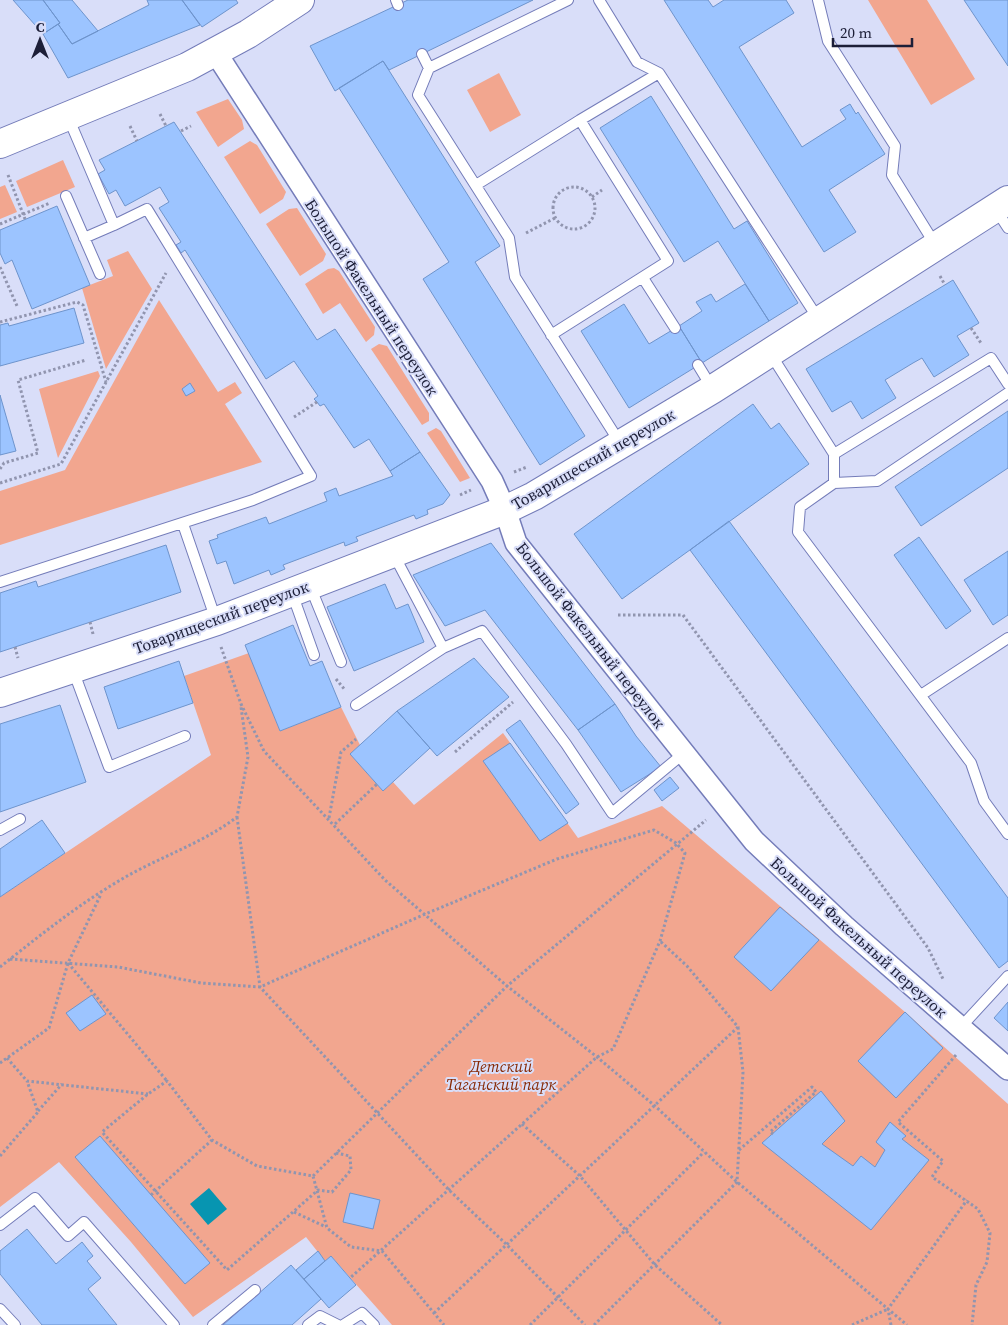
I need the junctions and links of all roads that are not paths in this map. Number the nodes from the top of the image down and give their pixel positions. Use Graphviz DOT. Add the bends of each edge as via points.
graph roads {
  1 [pos="568,0"];
  2 [pos="599,0"];
  3 [pos="818,0"];
  4 [pos="284,7"];
  5 [pos="216,53"];
  6 [pos="422,54"];
  7 [pos="429,68"];
  8 [pos="659,73"];
  9 [pos="68,116"];
  10 [pos="580,120"];
  11 [pos="0,144"];
  12 [pos="476,185"];
  13 [pos="66,196"];
  14 [pos="1004,212"];
  15 [pos="114,225"];
  16 [pos="84,238"];
  17 [pos="937,247"];
  18 [pos="100,274"];
  19 [pos="643,278"];
  20 [pos="820,320"];
  21 [pos="674,328"];
  22 [pos="551,335"];
  23 [pos="770,352"];
  24 [pos="698,365"];
  25 [pos="1008,384"];
  26 [pos="713,389"];
  27 [pos="1008,393"];
  28 [pos="621,445"];
  29 [pos="834,454"];
  30 [pos="834,483"];
  31 [pos="505,510"];
  32 [pos="183,524"];
  33 [pos="393,552"];
  34 [pos="0,582"];
  35 [pos="300,589"];
  36 [pos="218,631"];
  37 [pos="1008,638"];
  38 [pos="443,648"];
  39 [pos="314,655"];
  40 [pos="340,662"];
  41 [pos="73,669"];
  42 [pos="0,693"];
  43 [pos="921,695"];
  44 [pos="356,705"];
  45 [pos="185,736"];
  46 [pos="684,753"];
  47 [pos="20,819"];
  48 [pos="0,830"];
  49 [pos="1008,834"];
  50 [pos="1008,976"];
  51 [pos="960,1028"];
  52 [pos="1008,1069"];
  53 [pos="0,1225"];
  54 [pos="256,1290"];
  55 [pos="0,1309"];
  56 [pos="15,1325"];
  57 [pos="174,1325"];
  58 [pos="213,1325"];
  59 [pos="308,1325"];
  60 [pos="338,1325"];
  61 [pos="343,1325"];
  62 [pos="374,1325"];
  1 -- 7 [label="lane"];
  2 -- 8 [label="lane" via="637,62"];
  3 -- 17 [label="lane" via="828,41 895,146 892,175"];
  4 -- 5 [label="street"];
  5 -- 9 [label="street"];
  5 -- 31 [label="street, Большой Факельный переулок" via="492,481"];
  6 -- 7 [label="lane"];
  7 -- 12 [label="lane" via="418,95"];
  8 -- 10 [label="lane"];
  8 -- 20 [label="lane"];
  9 -- 11 [label="street"];
  9 -- 15 [label="lane"];
  10 -- 12 [label="lane"];
  10 -- 19 [label="lane" via="668,261"];
  12 -- 22 [label="lane" via="509,238 515,277"];
  13 -- 16 [label="lane"];
  14 -- 17 [label="street, Товарищеский переулок"];
  15 -- 16 [label="lane"];
  15 -- 32 [label="lane" via="147,209 311,476"];
  16 -- 18 [label="lane"];
  17 -- 20 [label="street, Товарищеский переулок"];
  19 -- 21 [label="lane"];
  19 -- 22 [label="lane"];
  20 -- 23 [label="street, Товарищеский переулок"];
  22 -- 28 [label="lane"];
  23 -- 26 [label="street, Товарищеский переулок"];
  23 -- 29 [label="lane"];
  24 -- 26 [label="lane"];
  25 -- 29 [label="lane" via="991,358"];
  26 -- 28 [label="street, Товарищеский переулок"];
  27 -- 30 [label="lane" via="877,481"];
  28 -- 31 [label="street, Товарищеский переулок"];
  29 -- 30 [label="lane"];
  30 -- 43 [label="lane" via="800,507 798,532"];
  31 -- 33 [label="street, Товарищеский переулок"];
  31 -- 46 [label="street, Большой Факельный переулок" via="516,544"];
  32 -- 34 [label="lane"];
  32 -- 36 [label="lane"];
  33 -- 35 [label="street, Товарищеский переулок"];
  33 -- 38 [label="lane"];
  35 -- 36 [label="street, Товарищеский переулок"];
  35 -- 39 [label="lane"];
  35 -- 40 [label="lane"];
  36 -- 41 [label="street, Товарищеский переулок"];
  37 -- 43 [label="lane"];
  38 -- 44 [label="lane"];
  38 -- 46 [label="lane" via="482,631 612,813"];
  41 -- 42 [label="street, Товарищеский переулок"];
  41 -- 45 [label="lane" via="109,767"];
  43 -- 49 [label="lane" via="971,763 984,801"];
  46 -- 51 [label="street, Большой Факельный переулок" via="754,842"];
  47 -- 48 [label="lane"];
  50 -- 51 [label="lane"];
  51 -- 52 [label="street, Большой Факельный переулок"];
  53 -- 57 [label="lane" via="35,1198 68,1236 84,1222"];
  54 -- 58 [label="lane"];
  55 -- 56 [label="lane"];
  59 -- 60 [label="lane" via="320,1316"];
  61 -- 62 [label="lane" via="362,1313"];
}
